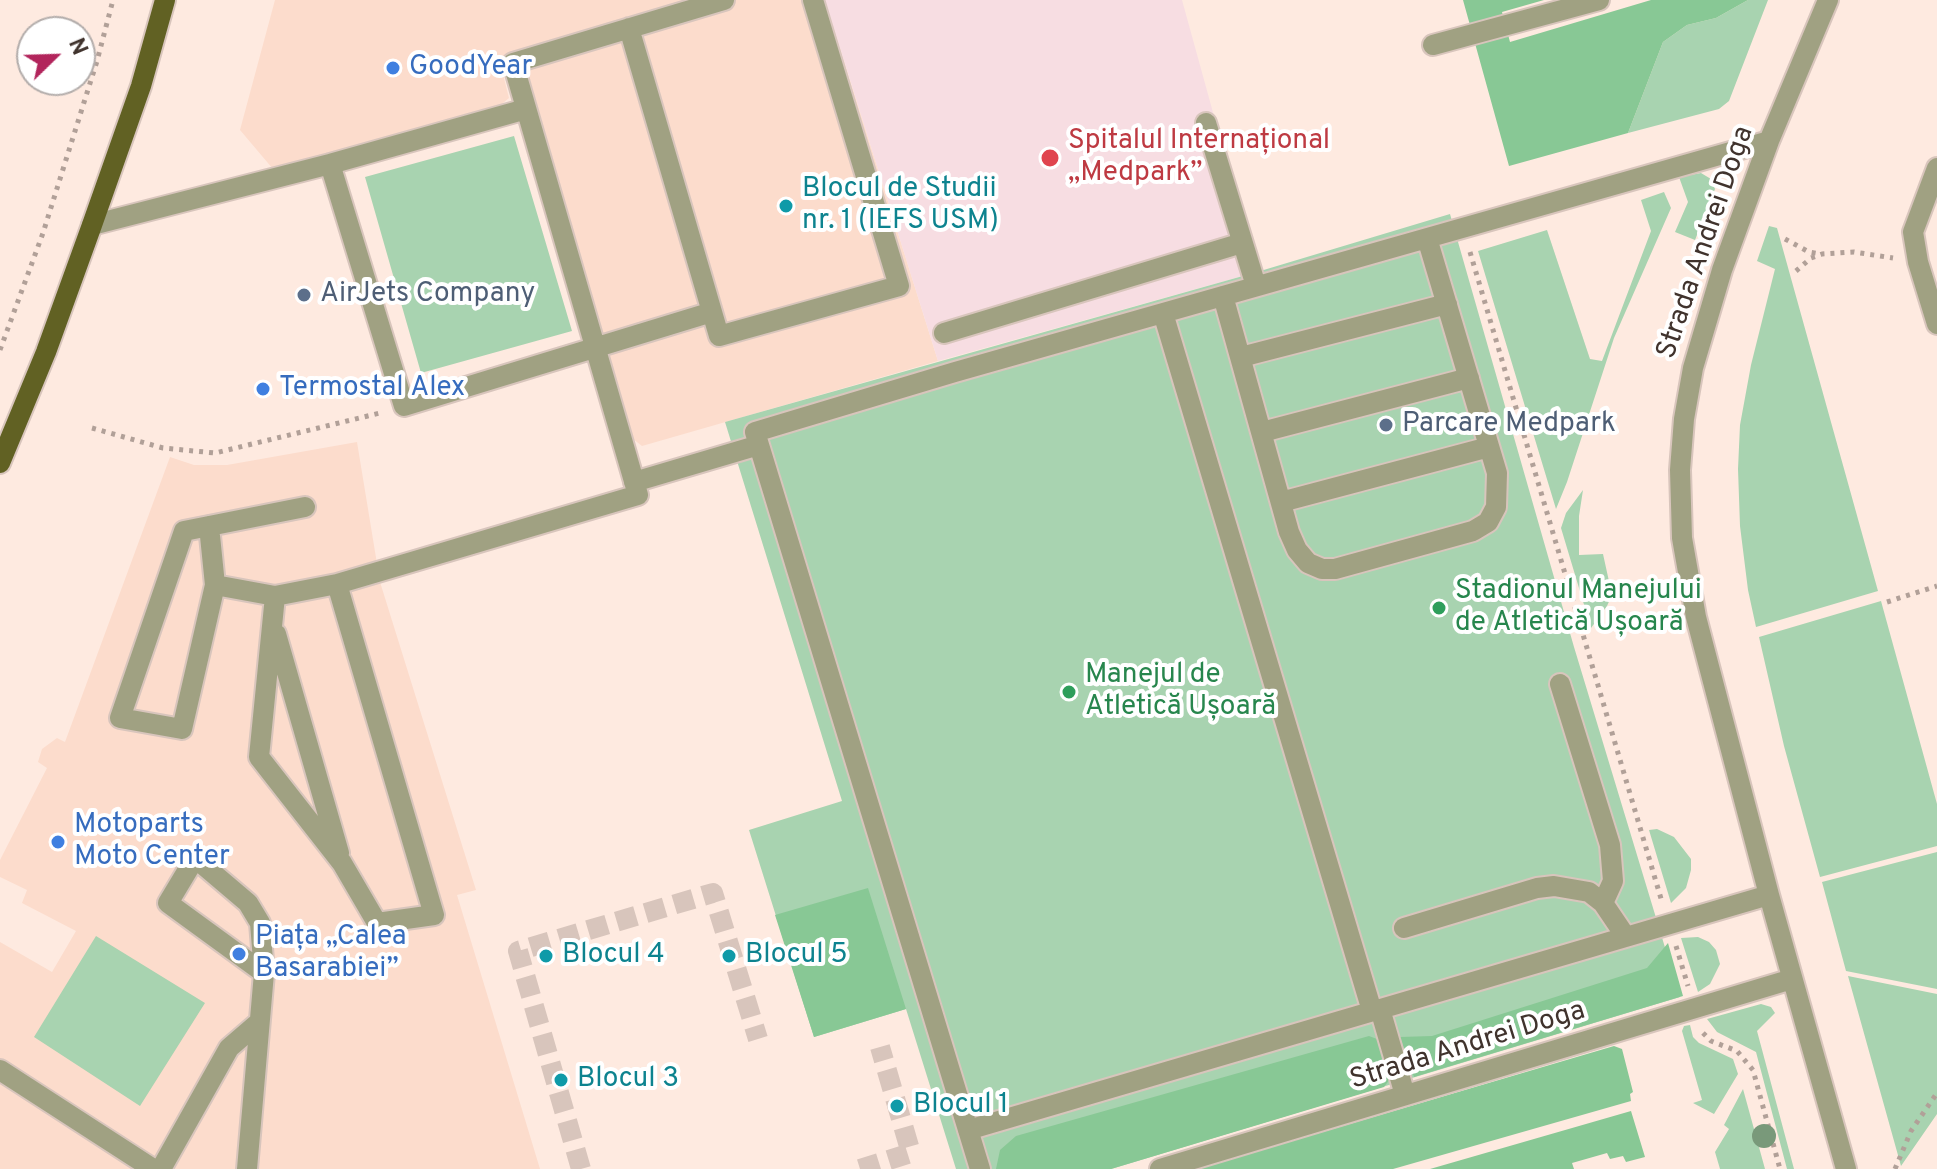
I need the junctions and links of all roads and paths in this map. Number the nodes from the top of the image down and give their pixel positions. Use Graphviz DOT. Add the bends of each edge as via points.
graph roads {
  1 [pos="113,0"];
  2 [pos="165,0"];
  3 [pos="724,0"];
  4 [pos="813,0"];
  5 [pos="1599,0"];
  6 [pos="1828,0"];
  7 [pos="629,28"];
  8 [pos="1433,45"];
  9 [pos="526,109"];
  10 [pos="1206,123"];
  11 [pos="1769,141"];
  12 [pos="330,164"];
  13 [pos="1937,168"];
  14 [pos="92,225"];
  15 [pos="1427,238"];
  16 [pos="1785,239"];
  17 [pos="1242,243"];
  18 [pos="1822,254"];
  19 [pos="1918,262"];
  20 [pos="1796,271"];
  21 [pos="1256,286"];
  22 [pos="1223,296"];
  23 [pos="1447,304"];
  24 [pos="712,312"];
  25 [pos="1163,313"];
  26 [pos="1937,324"];
  27 [pos="944,333"];
  28 [pos="595,348"];
  29 [pos="0,350"];
  30 [pos="1241,357"];
  31 [pos="1469,378"];
  32 [pos="404,406"];
  33 [pos="92,428"];
  34 [pos="1262,432"];
  35 [pos="759,445"];
  36 [pos="1489,447"];
  37 [pos="0,463"];
  38 [pos="634,482"];
  39 [pos="1281,502"];
  40 [pos="305,507"];
  41 [pos="209,526"];
  42 [pos="337,584"];
  43 [pos="215,585"];
  44 [pos="1937,586"];
  45 [pos="275,596"];
  46 [pos="1887,602"];
  47 [pos="273,622"];
  48 [pos="1560,684"];
  49 [pos="342,863"];
  50 [pos="1769,895"];
  51 [pos="1603,903"];
  52 [pos="1404,928"];
  53 [pos="1626,937"];
  54 [pos="1674,940"];
  55 [pos="264,973"];
  56 [pos="1792,979"];
  57 [pos="1691,994"];
  58 [pos="1376,1010"];
  59 [pos="1699,1022"];
  60 [pos="258,1023"];
  61 [pos="0,1070"];
  62 [pos="1937,1093"];
  63 [pos="1405,1095"];
  64 [pos="968,1130"];
  65 [pos="153,1169"];
  66 [pos="161,1169"];
  67 [pos="247,1169"];
  68 [pos="980,1169"];
  69 [pos="1160,1169"];
  70 [pos="1780,1169"];
  71 [pos="1846,1169"];
  72 [pos="1895,1169"];
  1 -- 29 [label="path" via="43,233"];
  2 -- 14 [label="main road"];
  3 -- 7 [label="street"];
  4 -- 24 [label="street" via="899,286 719,336"];
  5 -- 8 [label="street"];
  6 -- 11 [label="street, Strada Andrei Doga"];
  7 -- 9 [label="street" via="513,63"];
  7 -- 24 [label="street"];
  9 -- 12 [label="street"];
  9 -- 28 [label="street"];
  10 -- 17 [label="street"];
  11 -- 15 [label="street"];
  11 -- 50 [label="street, Strada Andrei Doga" via="1693,368 1680,470 1682,538 1696,617"];
  12 -- 14 [label="street"];
  12 -- 32 [label="street"];
  13 -- 19 [label="street" via="1913,232"];
  14 -- 37 [label="main road"];
  15 -- 21 [label="street"];
  15 -- 23 [label="street"];
  16 -- 18 [label="path"];
  17 -- 21 [label="street"];
  17 -- 27 [label="street"];
  18 -- 19 [label="path" via="1854,252"];
  18 -- 20 [label="path"];
  19 -- 26 [label="street"];
  21 -- 22 [label="street"];
  22 -- 25 [label="street"];
  22 -- 30 [label="street"];
  23 -- 30 [label="street"];
  23 -- 31 [label="street"];
  24 -- 28 [label="street"];
  25 -- 35 [label="street" via="755,432"];
  25 -- 58 [label="street"];
  28 -- 32 [label="street"];
  28 -- 38 [label="street"];
  30 -- 34 [label="street"];
  31 -- 34 [label="street"];
  31 -- 36 [label="street"];
  32 -- 33 [label="path" via="215,453 163,448"];
  34 -- 39 [label="street"];
  35 -- 38 [label="street"];
  35 -- 64 [label="street"];
  36 -- 39 [label="street"];
  36 -- 39 [label="street" via="1498,490 1488,522 1473,531 1335,569 1308,563 1297,550"];
  38 -- 42 [label="street" via="638,495"];
  40 -- 41 [label="street"];
  41 -- 43 [label="street"];
  41 -- 43 [label="street" via="184,531 120,718 182,729"];
  42 -- 45 [label="street"];
  42 -- 49 [label="street" via="434,915 377,923"];
  43 -- 45 [label="street"];
  44 -- 46 [label="path"];
  45 -- 47 [label="street"];
  47 -- 49 [label="street"];
  47 -- 49 [label="street" via="259,757"];
  48 -- 51 [label="street" via="1610,845 1613,881"];
  50 -- 53 [label="street"];
  50 -- 56 [label="street, Strada Andrei Doga"];
  51 -- 52 [label="street" via="1574,887 1537,888"];
  51 -- 53 [label="street"];
  53 -- 58 [label="street"];
  54 -- 57 [label="path"];
  55 -- 55 [label="street" via="260,923 248,903 195,858 168,903"];
  55 -- 60 [label="street"];
  56 -- 63 [label="street, Strada Andrei Doga"];
  56 -- 71 [label="street, Strada Andrei Doga"];
  58 -- 63 [label="street"];
  58 -- 64 [label="street"];
  59 -- 70 [label="path" via="1711,1041 1737,1051 1753,1070"];
  60 -- 66 [label="street" via="229,1048"];
  60 -- 67 [label="street"];
  61 -- 65 [label="street"];
  62 -- 72 [label="path" via="1911,1131"];
  63 -- 69 [label="street, Strada Andrei Doga"];
  64 -- 68 [label="street"];
}
